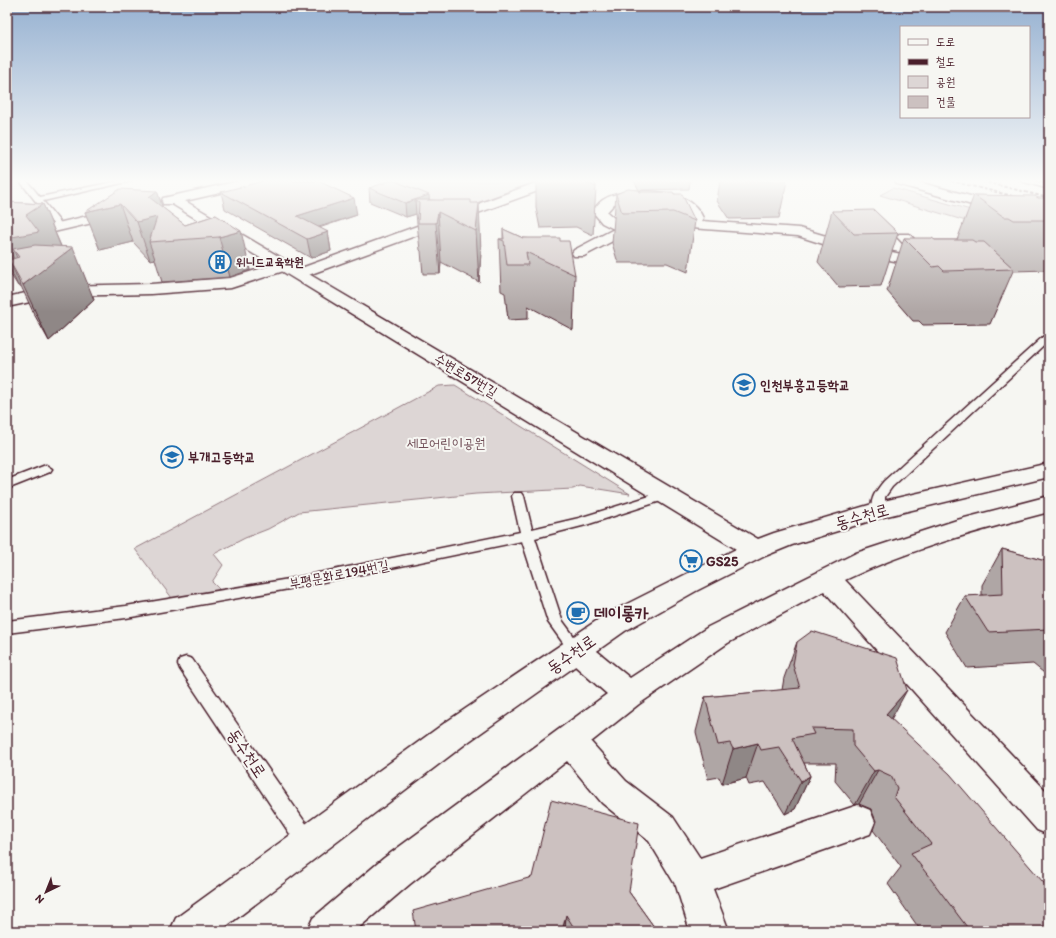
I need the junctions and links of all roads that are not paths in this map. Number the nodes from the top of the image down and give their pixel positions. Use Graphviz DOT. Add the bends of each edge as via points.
graph roads {
  1 [pos="69,225"];
  2 [pos="216,225"];
  3 [pos="425,225"];
  4 [pos="614,225"];
  5 [pos="689,225"];
  6 [pos="719,225"];
  7 [pos="60,227"];
  8 [pos="625,229"];
  9 [pos="904,237"];
  10 [pos="7,239"];
  11 [pos="579,253"];
  12 [pos="292,270"];
  13 [pos="7,302"];
  14 [pos="1049,336"];
  15 [pos="46,469"];
  16 [pos="1049,470"];
  17 [pos="7,485"];
  18 [pos="666,495"];
  19 [pos="518,496"];
  20 [pos="1049,504"];
  21 [pos="878,510"];
  22 [pos="527,536"];
  23 [pos="756,550"];
  24 [pos="827,578"];
  25 [pos="7,627"];
  26 [pos="576,650"];
  27 [pos="186,664"];
  28 [pos="629,695"];
  29 [pos="569,740"];
  30 [pos="1049,818"];
  31 [pos="858,822"];
  32 [pos="307,843"];
  33 [pos="692,878"];
  34 [pos="189,931"];
  35 [pos="326,931"];
  36 [pos="710,931"];
  1 -- 7 [label="street"];
  2 -- 12 [label="street, 수변로57번길"];
  3 -- 12 [label="street"];
  4 -- 8 [label="street"];
  5 -- 8 [label="street" via="663,232"];
  6 -- 9 [label="street" via="800,227 850,248 919,262 925,256"];
  7 -- 10 [label="street"];
  8 -- 11 [label="street"];
  12 -- 13 [label="street" via="231,283 151,289 44,292"];
  12 -- 18 [label="street, 수변로57번길"];
  14 -- 21 [label="lane" via="888,484 879,497"];
  15 -- 17 [label="lane"];
  16 -- 21 [label="street, 동수천로"];
  18 -- 22 [label="lane, 부평문화로194번길"];
  18 -- 23 [label="street, 수변로57번길"];
  19 -- 22 [label="lane"];
  20 -- 24 [label="street" via="965,526 865,560"];
  21 -- 23 [label="street, 동수천로" via="783,539"];
  22 -- 25 [label="lane, 부평문화로194번길" via="289,584 126,612"];
  22 -- 26 [label="lane" via="555,622"];
  23 -- 26 [label="street, 동수천로" via="615,623"];
  24 -- 28 [label="street" via="718,635"];
  24 -- 30 [label="street"];
  26 -- 28 [label="street"];
  26 -- 32 [label="street, 동수천로" via="457,732"];
  27 -- 32 [label="lane, 동수천로"];
  28 -- 29 [label="street"];
  29 -- 33 [label="street" via="614,792 661,829"];
  29 -- 35 [label="street" via="397,871"];
  31 -- 33 [label="street"];
  32 -- 34 [label="street, 동수천로"];
  33 -- 36 [label="street"];
}
